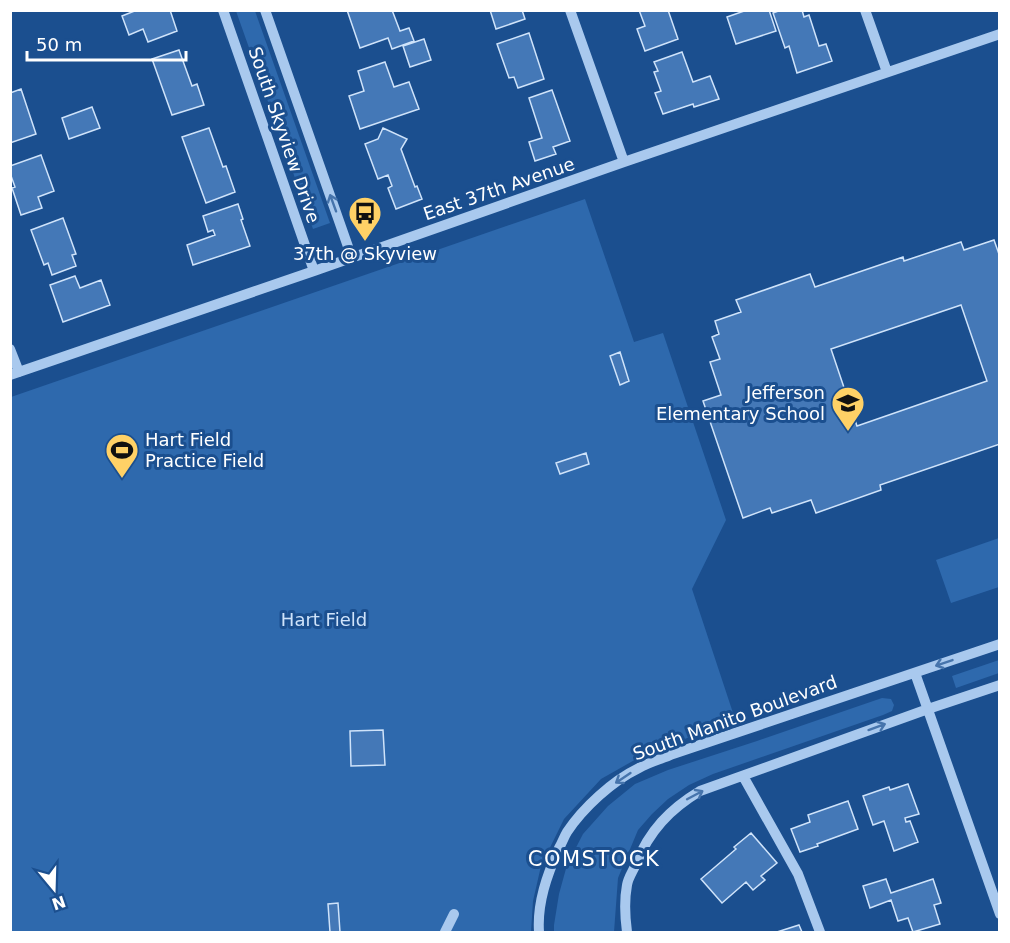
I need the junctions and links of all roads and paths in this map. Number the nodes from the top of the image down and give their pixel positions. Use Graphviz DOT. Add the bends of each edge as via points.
graph roads {
  1 [pos="223,10"];
  2 [pos="265,10"];
  3 [pos="570,10"];
  4 [pos="865,10"];
  5 [pos="999,34"];
  6 [pos="887,72"];
  7 [pos="624,162"];
  8 [pos="352,258"];
  9 [pos="314,271"];
  10 [pos="10,349"];
  11 [pos="15,373"];
  12 [pos="999,644"];
  13 [pos="915,673"];
  14 [pos="999,685"];
  15 [pos="928,709"];
  16 [pos="743,776"];
  17 [pos="454,914"];
  18 [pos="999,914"];
  19 [pos="445,933"];
  20 [pos="539,933"];
  21 [pos="627,933"];
  22 [pos="820,933"];
  1 -- 9 [label="street, South Skyview Drive"];
  8 -- 2 [label="street, South Skyview Drive, one-way"];
  3 -- 7 [label="street"];
  4 -- 6 [label="street"];
  5 -- 6 [label="street, East 37th Avenue"];
  6 -- 7 [label="street, East 37th Avenue"];
  7 -- 8 [label="street, East 37th Avenue"];
  8 -- 9 [label="street, East 37th Avenue"];
  9 -- 11 [label="street, East 37th Avenue"];
  10 -- 11 [label="street"];
  12 -- 13 [label="street, South Manito Boulevard, one-way"];
  13 -- 15 [label="street"];
  13 -- 20 [label="street, South Manito Boulevard, one-way" via="673,754 638,768 606,790 566,833 543,891"];
  14 -- 15 [label="street"];
  16 -- 15 [label="street, one-way"];
  15 -- 18 [label="street"];
  21 -- 16 [label="street, one-way" via="627,884 655,829 681,802"];
  16 -- 22 [label="street" via="798,874"];
  17 -- 19 [label="street"];
}
